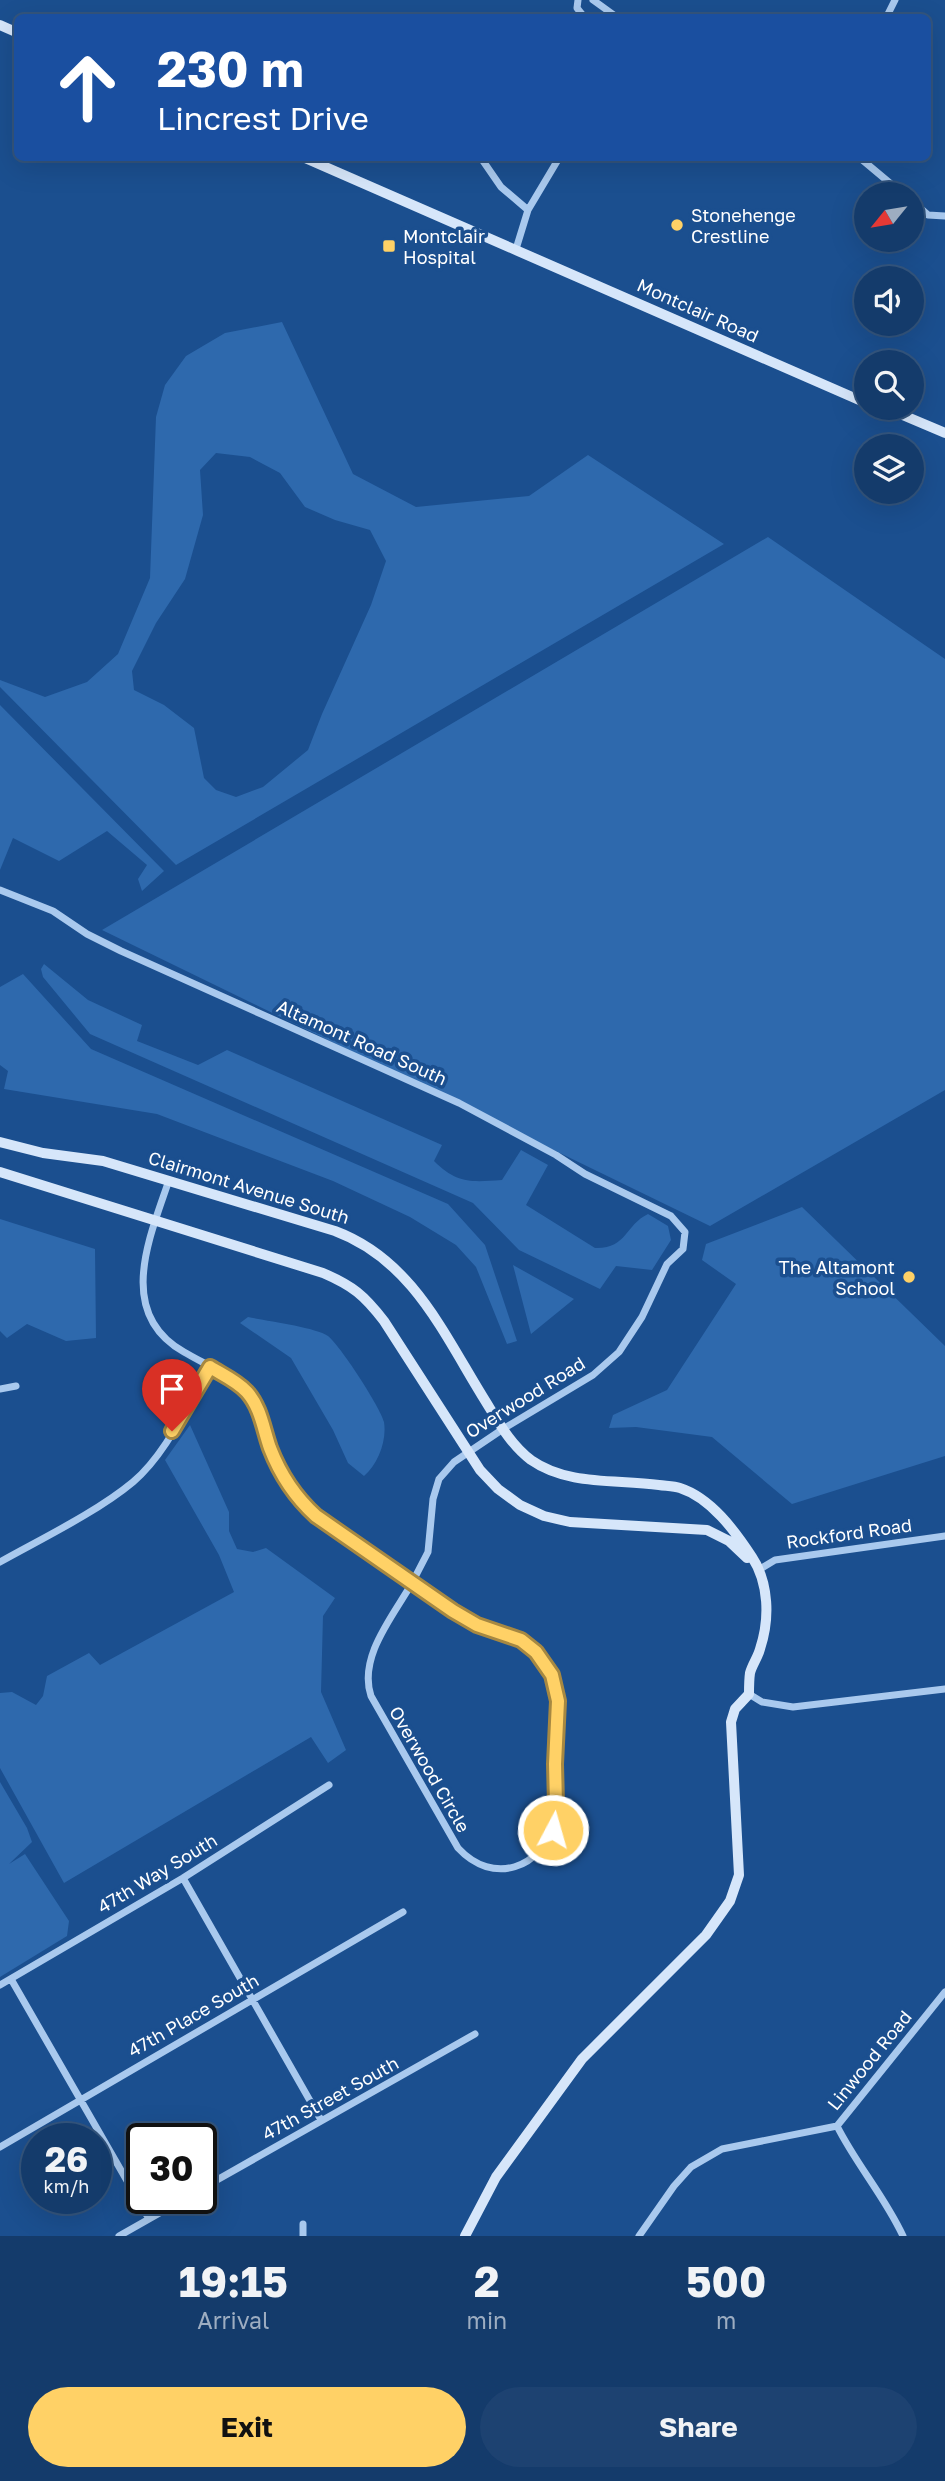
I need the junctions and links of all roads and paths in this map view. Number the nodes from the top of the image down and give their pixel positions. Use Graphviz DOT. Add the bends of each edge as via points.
graph roads {
  1 [pos="593,0"];
  2 [pos="612,14"];
  3 [pos="312,161"];
  4 [pos="483,161"];
  5 [pos="557,161"];
  6 [pos="864,161"];
  7 [pos="889,182"];
  8 [pos="528,210"];
  9 [pos="924,212"];
  10 [pos="945,216"];
  11 [pos="516,249"];
  12 [pos="854,398"];
  13 [pos="914,420"];
  14 [pos="945,433"];
  15 [pos="0,890"];
  16 [pos="0,1142"];
  17 [pos="0,1171"];
  18 [pos="169,1180"];
  19 [pos="156,1221"];
  20 [pos="683,1249"];
  21 [pos="210,1367"];
  22 [pos="16,1386"];
  23 [pos="0,1389"];
  24 [pos="503,1429"];
  25 [pos="467,1452"];
  26 [pos="945,1536"];
  27 [pos="0,1562"];
  28 [pos="760,1569"];
  29 [pos="412,1583"];
  30 [pos="945,1689"];
  31 [pos="749,1694"];
  32 [pos="329,1786"];
  33 [pos="183,1878"];
  34 [pos="403,1912"];
  35 [pos="11,1979"];
  36 [pos="0,1985"];
  37 [pos="945,1992"];
  38 [pos="253,1999"];
  39 [pos="475,2034"];
  40 [pos="80,2099"];
  41 [pos="321,2120"];
  42 [pos="836,2126"];
  43 [pos="0,2147"];
  44 [pos="217,2180"];
  45 [pos="158,2214"];
  46 [pos="149,2219"];
  47 [pos="303,2224"];
  48 [pos="466,2235"];
  49 [pos="119,2236"];
  50 [pos="303,2236"];
  51 [pos="639,2236"];
  52 [pos="903,2236"];
  1 -- 2 [label="street"];
  3 -- 11 [label="street, Montclair Road"];
  4 -- 8 [label="street" via="501,187"];
  5 -- 8 [label="street"];
  6 -- 7 [label="street"];
  8 -- 11 [label="street"];
  9 -- 10 [label="street"];
  11 -- 12 [label="street, Montclair Road"];
  13 -- 14 [label="street"];
  15 -- 20 [label="street, Altamont Road South" via="46,907 101,942 471,1110 671,1216 685,1232"];
  16 -- 18 [label="street, Clairmont Avenue South" via="103,1161"];
  17 -- 19 [label="street"];
  18 -- 19 [label="street"];
  18 -- 24 [label="street, Clairmont Avenue South" via="335,1231 383,1256 418,1294"];
  19 -- 21 [label="street" via="142,1275 146,1308 168,1341"];
  19 -- 25 [label="street" via="349,1284 384,1321"];
  20 -- 24 [label="street, Overwood Road" via="667,1264 619,1352 593,1375"];
  21 -- 27 [label="street" via="159,1452 134,1481"];
  21 -- 29 [label="street" via="236,1382 253,1400 278,1466 306,1507"];
  22 -- 23 [label="street"];
  24 -- 25 [label="street, Overwood Road"];
  24 -- 28 [label="street, Clairmont Avenue South" via="531,1460 569,1478 681,1488 722,1518"];
  25 -- 28 [label="street" via="498,1489 544,1516 570,1522 707,1530 729,1541"];
  25 -- 29 [label="street, Overwood Road" via="439,1479 428,1552"];
  26 -- 28 [label="street, Rockford Road" via="775,1560"];
  28 -- 31 [label="street, Clairmont Avenue South" via="766,1622 750,1672"];
  29 -- 29 [label="street, Overwood Circle" via="477,1625 529,1646 555,1684 555,1821 537,1854 516,1867 484,1866 458,1849 371,1696 367,1675 371,1655"];
  30 -- 31 [label="street" via="793,1707 762,1702"];
  31 -- 48 [label="street, Clairmont Avenue South" via="735,1709 731,1722 739,1875 730,1901 706,1935 582,2059 496,2177"];
  32 -- 33 [label="street, 47th Way South"];
  33 -- 35 [label="street, 47th Way South"];
  33 -- 38 [label="street"];
  34 -- 38 [label="street, 47th Place South"];
  35 -- 36 [label="street, 47th Way South"];
  35 -- 40 [label="street"];
  37 -- 42 [label="street, Linwood Road"];
  38 -- 40 [label="street, 47th Place South"];
  38 -- 41 [label="street"];
  39 -- 41 [label="street, 47th Street South"];
  40 -- 43 [label="street, 47th Place South"];
  40 -- 46 [label="street"];
  41 -- 44 [label="street, 47th Street South"];
  42 -- 51 [label="street, Linwood Road" via="722,2149 691,2167"];
  42 -- 52 [label="street"];
  45 -- 46 [label="street"];
  46 -- 49 [label="street"];
  47 -- 50 [label="street"];
}
